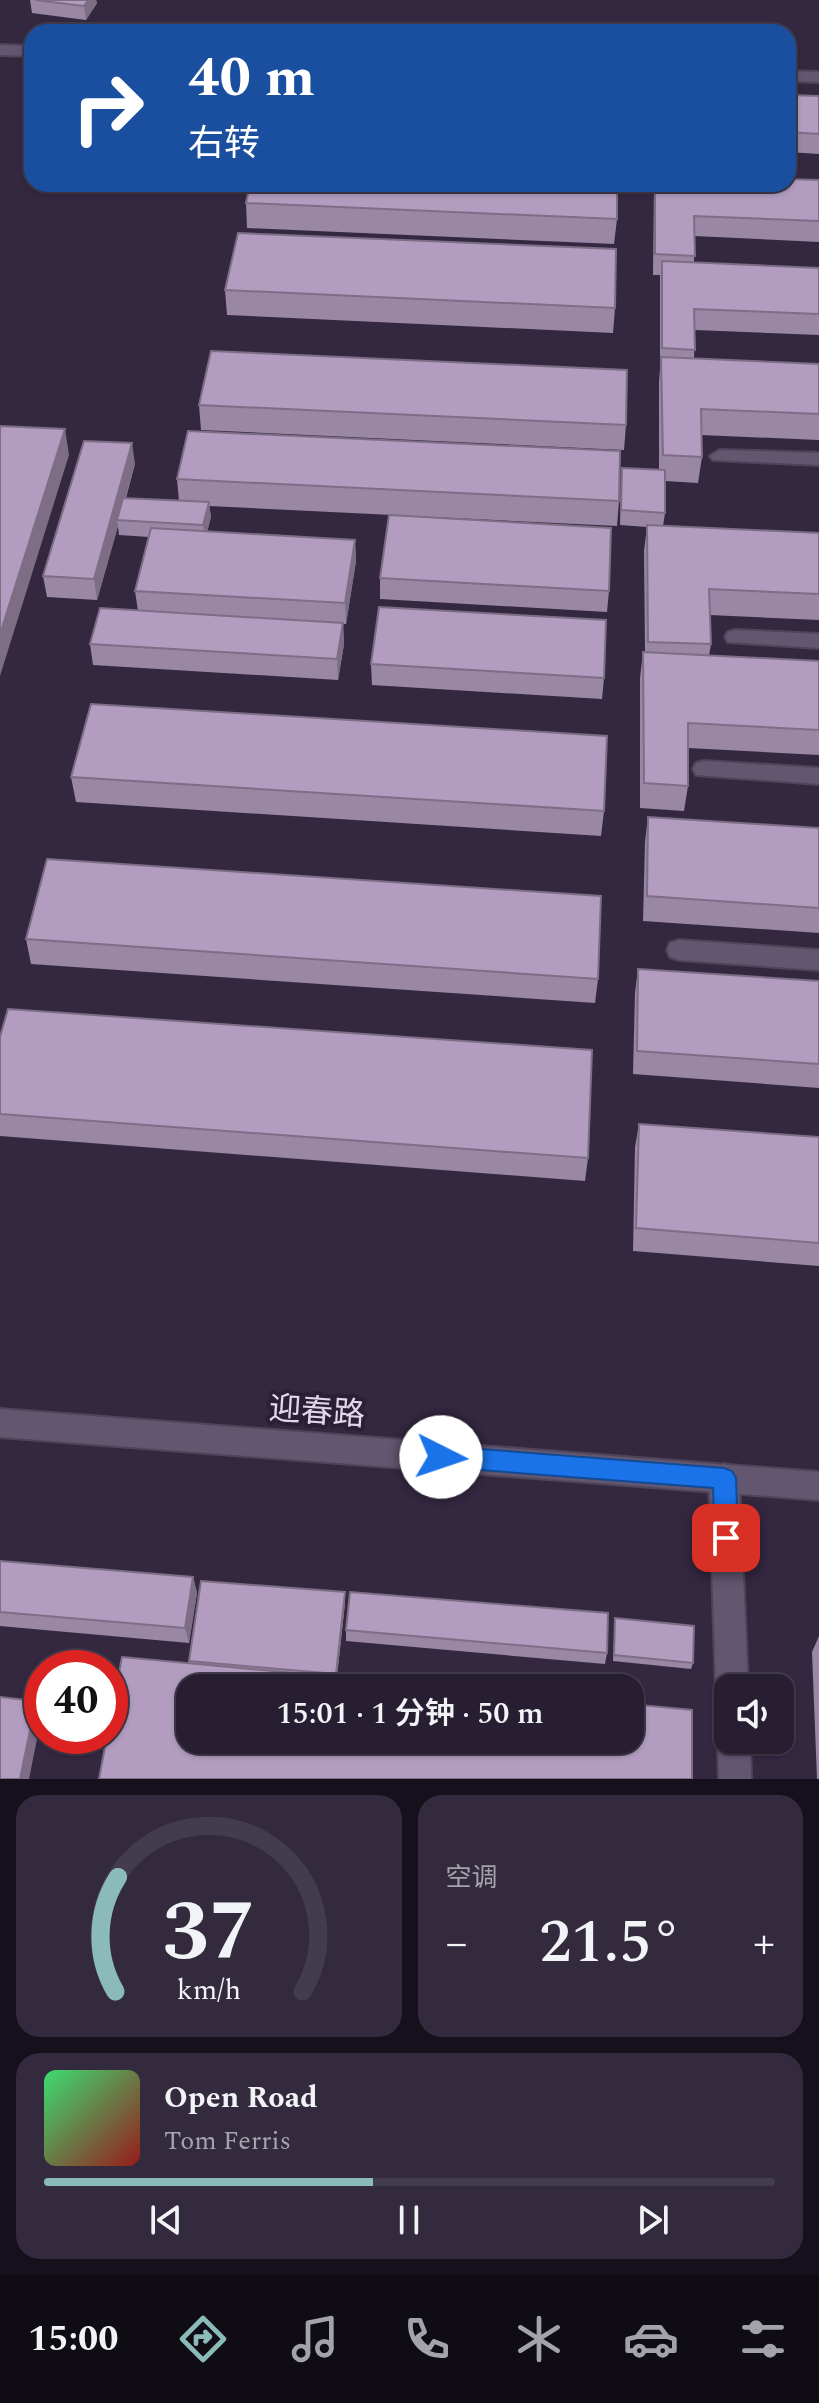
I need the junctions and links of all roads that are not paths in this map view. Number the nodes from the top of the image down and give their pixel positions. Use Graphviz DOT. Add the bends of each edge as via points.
graph roads {
  1 [pos="0,50"];
  2 [pos="24,51"];
  3 [pos="796,76"];
  4 [pos="819,77"];
  5 [pos="720,456"];
  6 [pos="819,459"];
  7 [pos="736,637"];
  8 [pos="819,641"];
  9 [pos="704,769"];
  10 [pos="819,776"];
  11 [pos="679,950"];
  12 [pos="819,960"];
  13 [pos="0,1423"];
  14 [pos="724,1478"];
  15 [pos="819,1486"];
  16 [pos="731,1674"];
  17 [pos="734,1754"];
  18 [pos="735,1779"];
  1 -- 2 [label="street"];
  3 -- 4 [label="street"];
  5 -- 6 [label="street"];
  7 -- 8 [label="street"];
  9 -- 10 [label="street"];
  11 -- 12 [label="street"];
  13 -- 14 [label="street, 迎春路"];
  14 -- 15 [label="street, 迎春路"];
  14 -- 16 [label="street"];
  17 -- 18 [label="street"];
}
